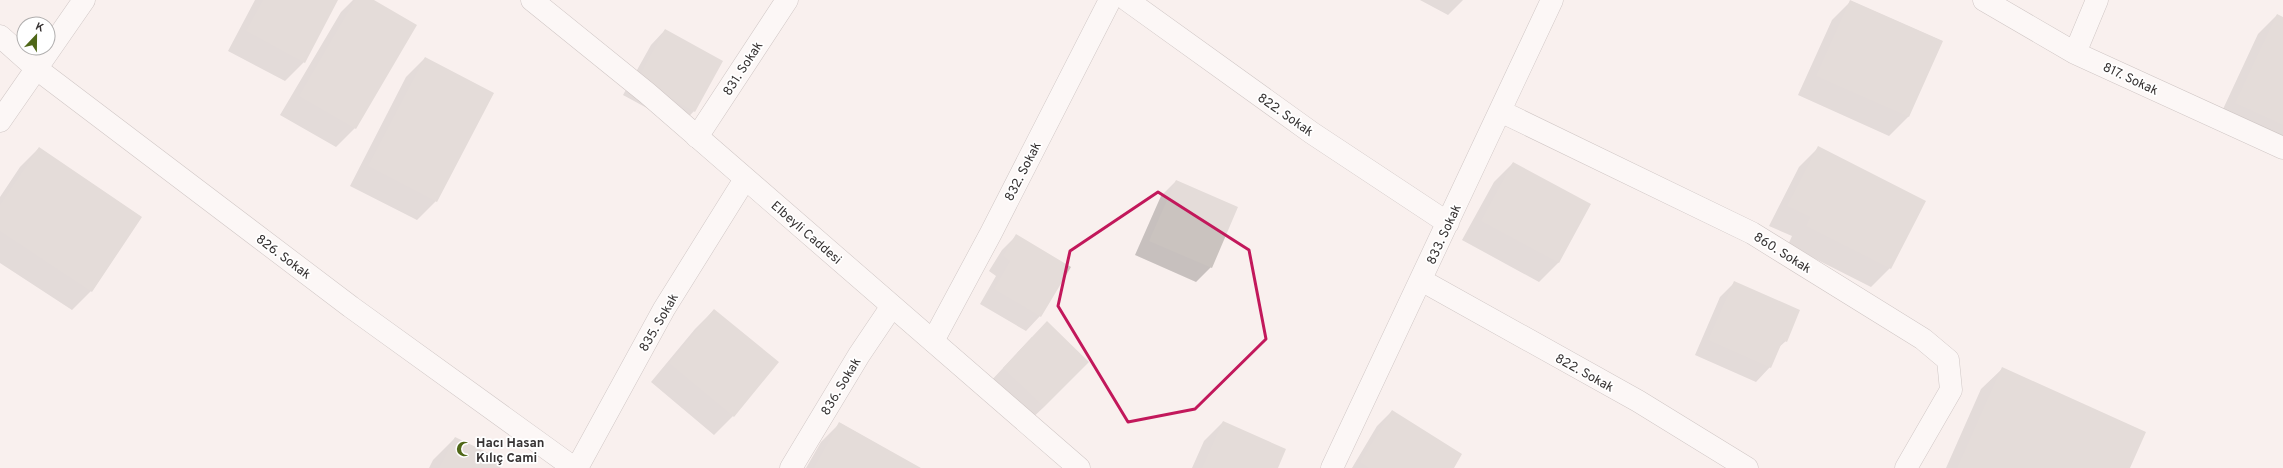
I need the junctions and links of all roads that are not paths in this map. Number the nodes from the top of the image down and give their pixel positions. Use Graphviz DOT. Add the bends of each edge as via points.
graph roads {
  1 [pos="84,0"];
  2 [pos="532,0"];
  3 [pos="787,0"];
  4 [pos="1110,0"];
  5 [pos="1127,0"];
  6 [pos="1552,0"];
  7 [pos="1984,0"];
  8 [pos="2097,0"];
  9 [pos="0,36"];
  10 [pos="2075,53"];
  11 [pos="37,69"];
  12 [pos="1500,111"];
  13 [pos="0,121"];
  14 [pos="697,137"];
  15 [pos="2283,148"];
  16 [pos="746,179"];
  17 [pos="1448,223"];
  18 [pos="1421,280"];
  19 [pos="892,306"];
  20 [pos="933,341"];
  21 [pos="575,468"];
  22 [pos="791,468"];
  23 [pos="1079,468"];
  24 [pos="1332,468"];
  25 [pos="1747,468"];
  26 [pos="1906,468"];
  1 -- 11 [label="street"];
  2 -- 14 [label="street, Elbeyli Caddesi"];
  3 -- 14 [label="street, 831. Sokak"];
  4 -- 20 [label="street, 832. Sokak"];
  5 -- 17 [label="street, 822. Sokak" via="1312,133"];
  6 -- 12 [label="street, 833. Sokak"];
  7 -- 10 [label="street, 817. Sokak"];
  8 -- 10 [label="street"];
  9 -- 11 [label="street, 826. Sokak"];
  10 -- 15 [label="street, 817. Sokak"];
  11 -- 13 [label="street"];
  11 -- 21 [label="street, 826. Sokak" via="351,307"];
  12 -- 17 [label="street, 833. Sokak"];
  12 -- 26 [label="street, 860. Sokak" via="1752,233 1922,339 1948,360 1951,390"];
  14 -- 16 [label="street, Elbeyli Caddesi"];
  16 -- 19 [label="street, Elbeyli Caddesi"];
  16 -- 21 [label="street, 835. Sokak" via="664,309"];
  17 -- 18 [label="street, 833. Sokak"];
  18 -- 24 [label="street, 833. Sokak"];
  18 -- 25 [label="street, 822. Sokak" via="1638,401"];
  19 -- 20 [label="street, Elbeyli Caddesi"];
  19 -- 22 [label="street, 836. Sokak" via="859,355"];
  20 -- 23 [label="street, Elbeyli Caddesi"];
}
